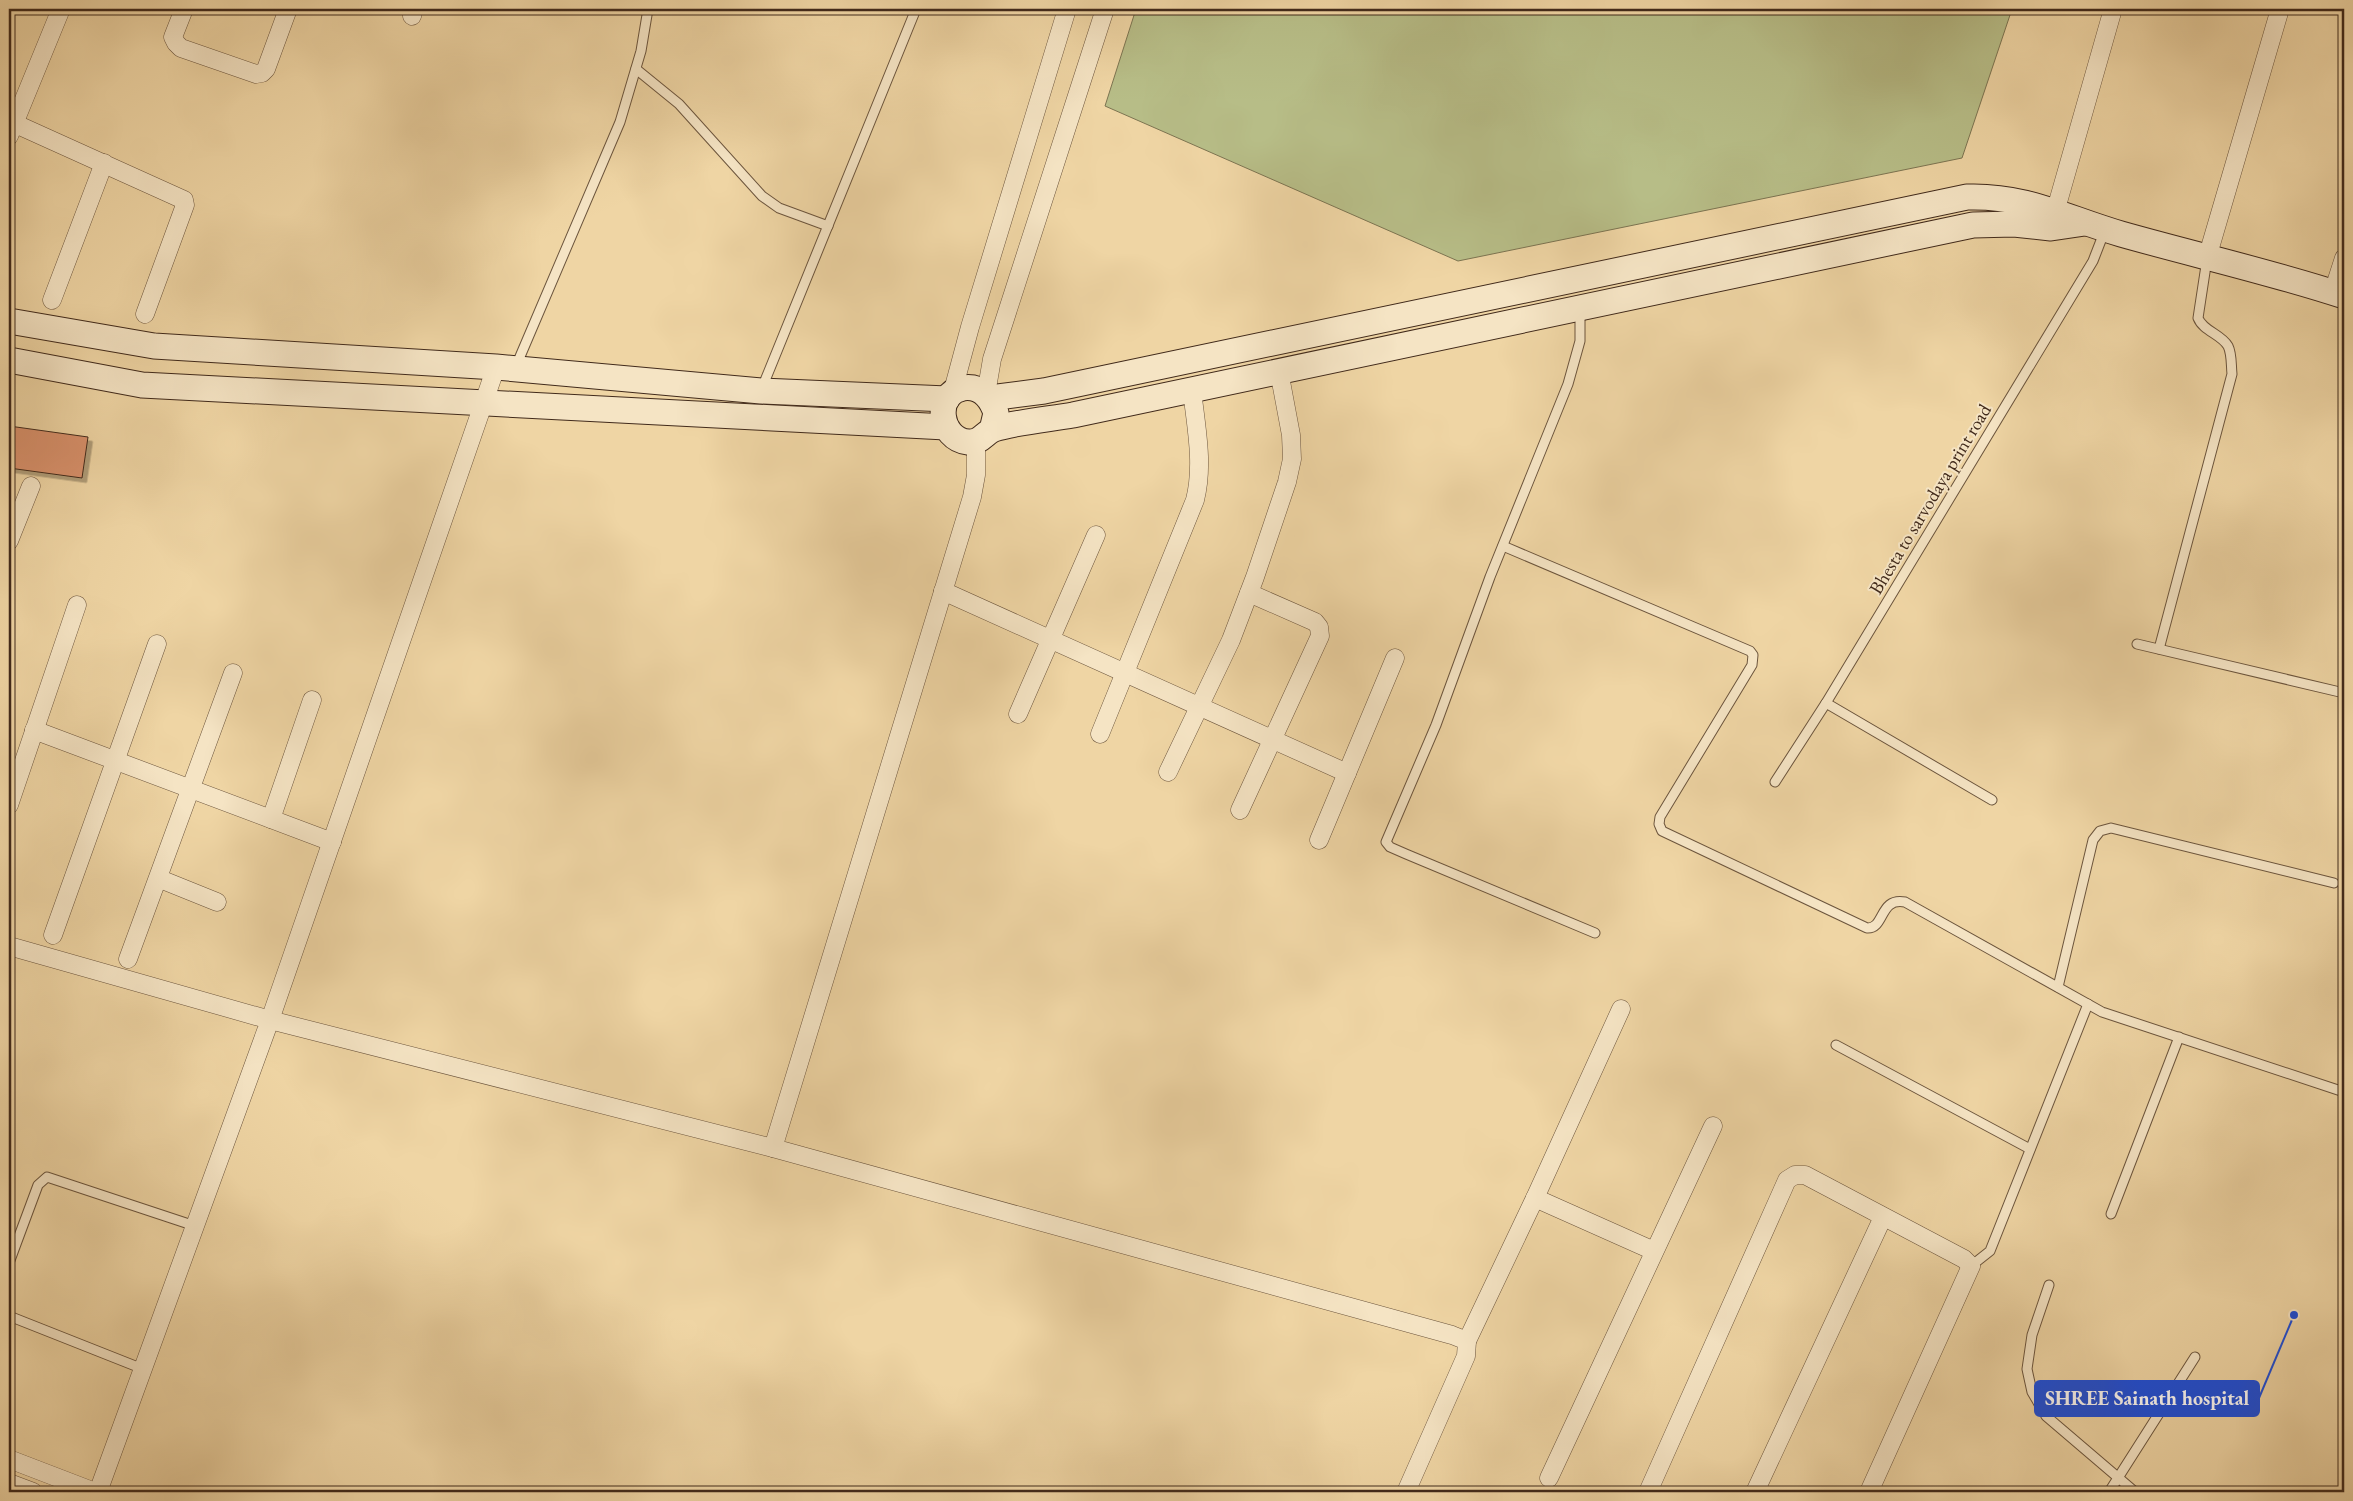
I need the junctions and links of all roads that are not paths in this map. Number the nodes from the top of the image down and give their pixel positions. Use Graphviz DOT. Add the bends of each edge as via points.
graph roads {
  1 [pos="61,9"];
  2 [pos="184,9"];
  3 [pos="288,9"];
  4 [pos="648,9"];
  5 [pos="916,9"];
  6 [pos="1067,9"];
  7 [pos="1106,9"];
  8 [pos="2114,9"];
  9 [pos="2280,9"];
  10 [pos="636,69"];
  11 [pos="10,127"];
  12 [pos="104,162"];
  13 [pos="2053,219"];
  14 [pos="828,226"];
  15 [pos="2095,226"];
  16 [pos="2207,258"];
  17 [pos="2344,258"];
  18 [pos="2338,294"];
  19 [pos="52,300"];
  20 [pos="1580,307"];
  21 [pos="145,314"];
  22 [pos="9,321"];
  23 [pos="9,360"];
  24 [pos="505,368"];
  25 [pos="1279,371"];
  26 [pos="1192,390"];
  27 [pos="761,391"];
  28 [pos="988,396"];
  29 [pos="949,397"];
  30 [pos="485,403"];
  31 [pos="946,427"];
  32 [pos="984,435"];
  33 [pos="31,486"];
  34 [pos="1096,535"];
  35 [pos="9,541"];
  36 [pos="1503,546"];
  37 [pos="943,591"];
  38 [pos="1249,593"];
  39 [pos="77,605"];
  40 [pos="1051,640"];
  41 [pos="157,644"];
  42 [pos="2137,644"];
  43 [pos="2159,649"];
  44 [pos="1395,658"];
  45 [pos="233,673"];
  46 [pos="1126,674"];
  47 [pos="2344,692"];
  48 [pos="312,700"];
  49 [pos="1826,704"];
  50 [pos="1199,707"];
  51 [pos="1018,714"];
  52 [pos="34,730"];
  53 [pos="1100,734"];
  54 [pos="1273,740"];
  55 [pos="114,760"];
  56 [pos="1168,772"];
  57 [pos="1347,773"];
  58 [pos="1775,782"];
  59 [pos="190,789"];
  60 [pos="1992,800"];
  61 [pos="9,805"];
  62 [pos="1240,810"];
  63 [pos="271,819"];
  64 [pos="1319,840"];
  65 [pos="332,842"];
  66 [pos="160,879"];
  67 [pos="2334,883"];
  68 [pos="217,902"];
  69 [pos="1595,933"];
  70 [pos="53,935"];
  71 [pos="9,946"];
  72 [pos="128,959"];
  73 [pos="2058,987"];
  74 [pos="2088,1004"];
  75 [pos="1621,1009"];
  76 [pos="270,1020"];
  77 [pos="2179,1037"];
  78 [pos="1836,1045"];
  79 [pos="2344,1092"];
  80 [pos="1713,1126"];
  81 [pos="774,1148"];
  82 [pos="2030,1149"];
  83 [pos="1535,1198"];
  84 [pos="2111,1214"];
  85 [pos="1883,1218"];
  86 [pos="195,1226"];
  87 [pos="1654,1251"];
  88 [pos="9,1263"];
  89 [pos="1971,1266"];
  90 [pos="2048,1285"];
  91 [pos="9,1316"];
  92 [pos="1467,1341"];
  93 [pos="2194,1357"];
  94 [pos="143,1370"];
  95 [pos="9,1459"];
  96 [pos="1548,1478"];
  97 [pos="2118,1478"];
  98 [pos="9,1483"];
  99 [pos="33,1492"];
  100 [pos="96,1492"];
  101 [pos="1406,1492"];
  102 [pos="1648,1492"];
  103 [pos="1755,1492"];
  104 [pos="1869,1492"];
  105 [pos="2110,1492"];
  106 [pos="2135,1492"];
  1 -- 11 [label="street"];
  2 -- 3 [label="street" via="173,37 176,44 256,74 266,69"];
  4 -- 10 [label="lane"];
  5 -- 14 [label="lane"];
  6 -- 29 [label="street"];
  7 -- 28 [label="street" via="992,359"];
  8 -- 13 [label="street"];
  9 -- 16 [label="street"];
  10 -- 14 [label="lane" via="679,104 762,196 779,208"];
  10 -- 24 [label="lane" via="620,122"];
  11 -- 12 [label="street"];
  12 -- 19 [label="street"];
  12 -- 21 [label="street" via="184,200 185,205"];
  13 -- 15 [label="main road"];
  13 -- 20 [label="main road" via="1973,225"];
  13 -- 28 [label="main road" via="2009,198 1967,197 1044,391"];
  14 -- 27 [label="lane"];
  15 -- 16 [label="main road"];
  15 -- 49 [label="lane, Bhesta to sarvodaya print road" via="2093,261"];
  16 -- 18 [label="main road"];
  16 -- 43 [label="lane" via="2198,318 2227,344 2232,374"];
  17 -- 18 [label="street"];
  20 -- 25 [label="main road"];
  20 -- 36 [label="lane" via="1576,362"];
  22 -- 24 [label="main road" via="154,346"];
  23 -- 30 [label="main road" via="142,385"];
  24 -- 27 [label="main road"];
  24 -- 30 [label="street"];
  25 -- 26 [label="main road"];
  25 -- 38 [label="street" via="1291,435 1292,459"];
  26 -- 32 [label="main road"];
  26 -- 46 [label="street" via="1200,482"];
  27 -- 29 [label="main road"];
  28 -- 29 [label="main road" via="963,388"];
  28 -- 32 [label="main road" via="996,413"];
  29 -- 31 [label="main road" via="942,413"];
  30 -- 31 [label="main road"];
  30 -- 65 [label="street"];
  31 -- 32 [label="main road" via="962,441"];
  32 -- 37 [label="street" via="972,497"];
  33 -- 35 [label="street"];
  34 -- 40 [label="street"];
  36 -- 69 [label="lane" via="1436,725 1386,842 1406,854"];
  36 -- 73 [label="lane" via="1753,655 1752,664 1660,817 1662,831 1867,928 1875,925 1890,902 1905,902"];
  37 -- 40 [label="street"];
  37 -- 81 [label="street"];
  38 -- 50 [label="street"];
  38 -- 54 [label="street" via="1315,622 1320,630"];
  39 -- 52 [label="street"];
  40 -- 46 [label="street"];
  40 -- 51 [label="street"];
  41 -- 55 [label="street"];
  42 -- 43 [label="lane"];
  43 -- 47 [label="lane"];
  44 -- 57 [label="street"];
  45 -- 59 [label="street"];
  46 -- 50 [label="street"];
  46 -- 53 [label="street"];
  48 -- 63 [label="street"];
  49 -- 58 [label="lane, Bhesta to sarvodaya print road"];
  49 -- 60 [label="lane"];
  50 -- 54 [label="street"];
  50 -- 56 [label="street"];
  52 -- 55 [label="street"];
  52 -- 61 [label="street"];
  54 -- 57 [label="street"];
  54 -- 62 [label="street"];
  55 -- 59 [label="street"];
  55 -- 70 [label="street"];
  57 -- 64 [label="street"];
  59 -- 63 [label="street"];
  59 -- 66 [label="street"];
  63 -- 65 [label="street"];
  65 -- 76 [label="street"];
  66 -- 68 [label="street"];
  66 -- 72 [label="street"];
  67 -- 73 [label="lane" via="2111,828 2100,831 2093,840"];
  71 -- 76 [label="street"];
  73 -- 74 [label="lane"];
  74 -- 77 [label="lane" via="2102,1012"];
  74 -- 82 [label="lane"];
  75 -- 83 [label="street"];
  76 -- 81 [label="street"];
  76 -- 86 [label="street"];
  77 -- 79 [label="lane"];
  77 -- 84 [label="lane"];
  78 -- 82 [label="lane"];
  80 -- 87 [label="street"];
  81 -- 92 [label="street"];
  82 -- 89 [label="lane" via="1990,1251"];
  83 -- 87 [label="street"];
  83 -- 92 [label="street"];
  85 -- 89 [label="street" via="1964,1259"];
  85 -- 102 [label="street" via="1804,1175 1795,1174 1787,1180"];
  85 -- 103 [label="street"];
  86 -- 88 [label="lane" via="47,1177 38,1185"];
  86 -- 94 [label="street"];
  87 -- 96 [label="street"];
  89 -- 104 [label="street"];
  90 -- 97 [label="lane" via="2032,1335 2027,1369 2032,1392 2046,1416"];
  91 -- 94 [label="lane"];
  92 -- 101 [label="street" via="1466,1356"];
  93 -- 97 [label="lane"];
  94 -- 100 [label="street"];
  95 -- 100 [label="street"];
  97 -- 105 [label="lane"];
  97 -- 106 [label="lane"];
  98 -- 99 [label="street"];
}
